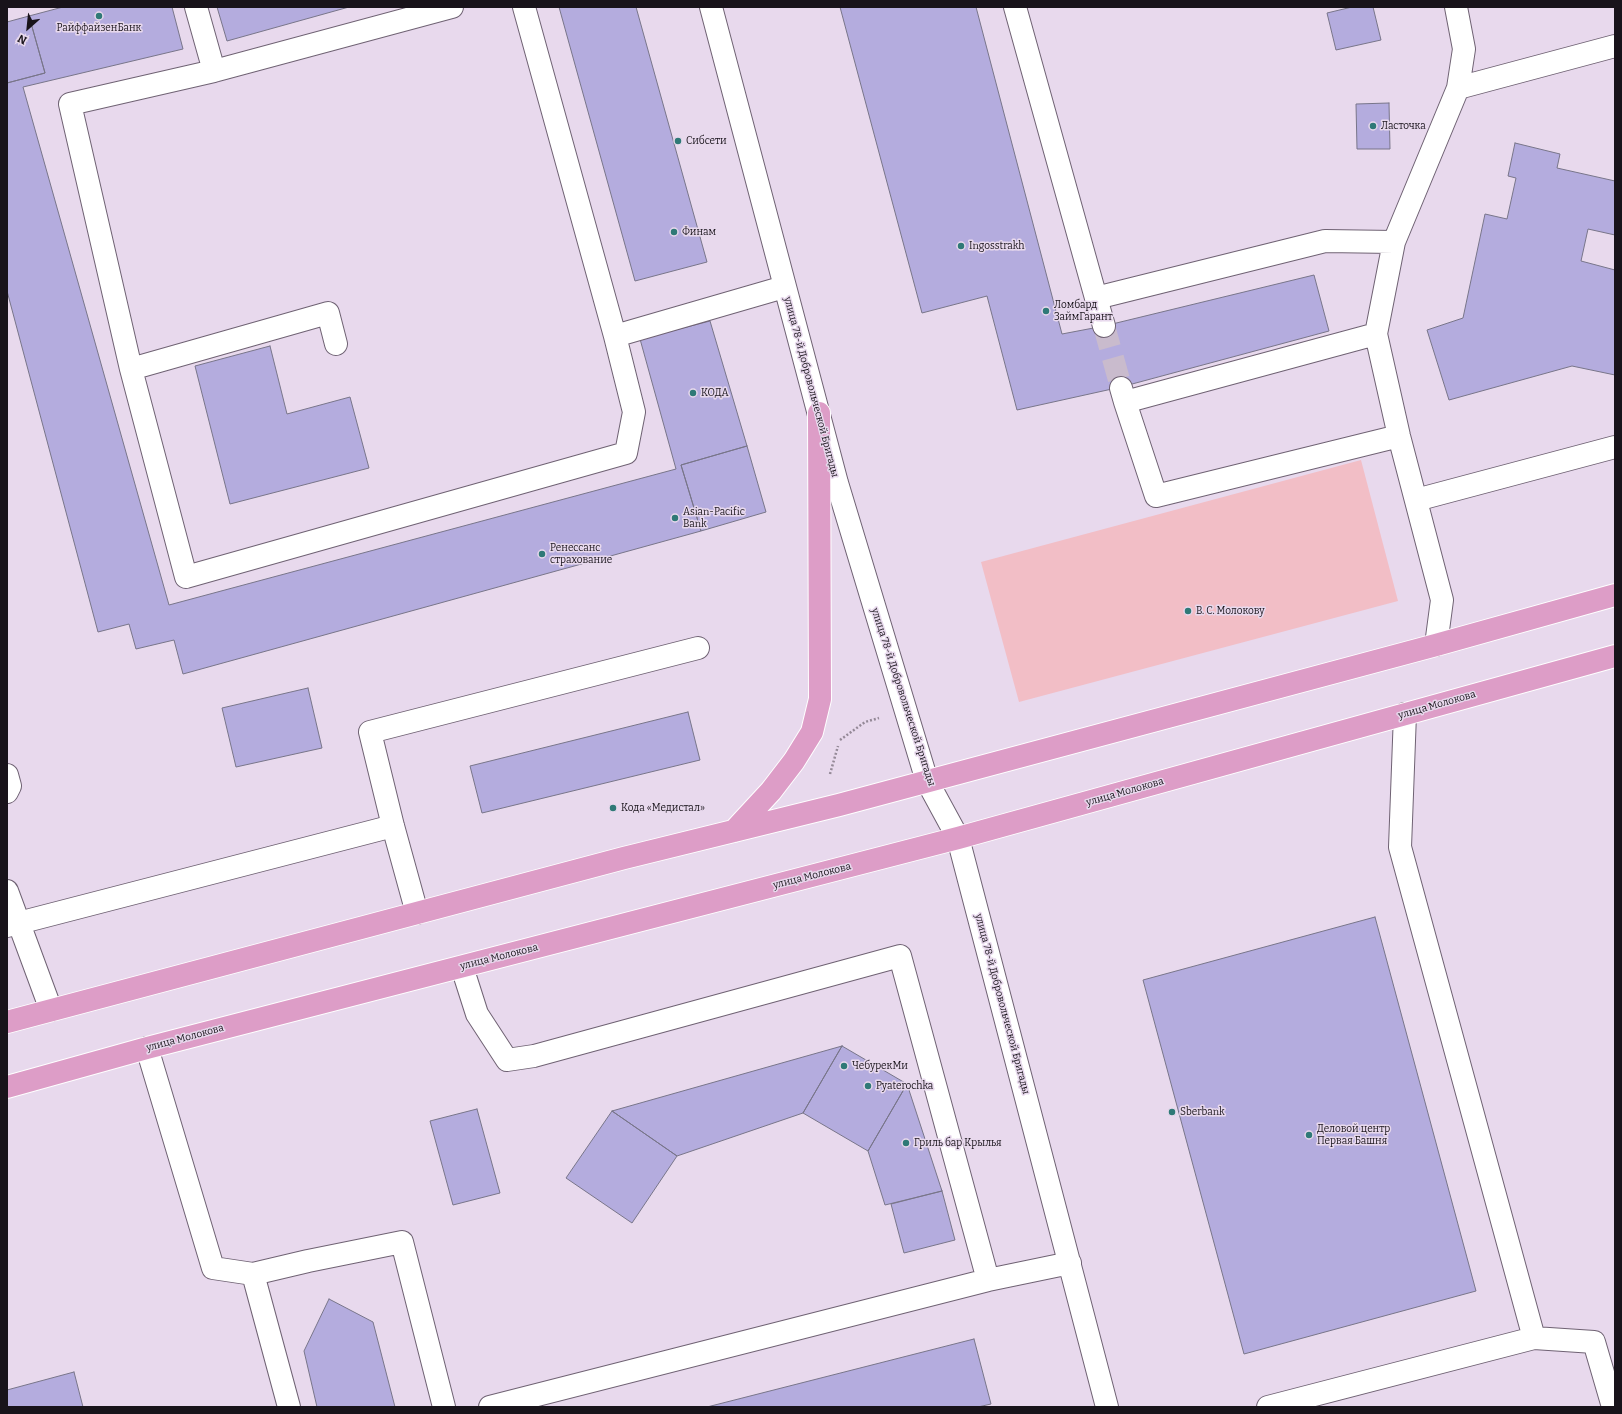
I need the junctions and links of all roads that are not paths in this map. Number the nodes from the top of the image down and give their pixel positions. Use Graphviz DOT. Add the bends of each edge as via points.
graph roads {
  1 [pos="196,7"];
  2 [pos="452,7"];
  3 [pos="524,7"];
  4 [pos="711,7"];
  5 [pos="1015,7"];
  6 [pos="1456,7"];
  7 [pos="1615,46"];
  8 [pos="214,71"];
  9 [pos="1458,88"];
  10 [pos="1394,242"];
  11 [pos="784,287"];
  12 [pos="1096,298"];
  13 [pos="1104,326"];
  14 [pos="1376,334"];
  15 [pos="615,336"];
  16 [pos="336,344"];
  17 [pos="132,369"];
  18 [pos="819,413"];
  19 [pos="1399,436"];
  20 [pos="1615,447"];
  21 [pos="1416,500"];
  22 [pos="1615,596"];
  23 [pos="1436,645"];
  24 [pos="698,648"];
  25 [pos="1615,656"];
  26 [pos="1405,714"];
  27 [pos="7,775"];
  28 [pos="927,781"];
  29 [pos="7,792"];
  30 [pos="393,826"];
  31 [pos="734,831"];
  32 [pos="958,838"];
  33 [pos="7,891"];
  34 [pos="417,913"];
  35 [pos="14,925"];
  36 [pos="462,967"];
  37 [pos="50,1010"];
  38 [pos="7,1022"];
  39 [pos="147,1048"];
  40 [pos="7,1087"];
  41 [pos="1070,1263"];
  42 [pos="252,1274"];
  43 [pos="988,1280"];
  44 [pos="1534,1338"];
  45 [pos="289,1407"];
  46 [pos="444,1407"];
  47 [pos="490,1407"];
  48 [pos="1107,1407"];
  49 [pos="1268,1407"];
  50 [pos="1613,1407"];
  1 -- 8 [label="street"];
  2 -- 8 [label="street"];
  3 -- 15 [label="street"];
  4 -- 11 [label="street, улица 78-й Добровольческой Бригады"];
  5 -- 12 [label="street"];
  6 -- 9 [label="street" via="1464,49"];
  7 -- 9 [label="street"];
  8 -- 17 [label="street" via="70,104"];
  9 -- 10 [label="street"];
  10 -- 12 [label="street" via="1325,241"];
  10 -- 14 [label="street"];
  11 -- 15 [label="street"];
  11 -- 18 [label="street, улица 78-й Добровольческой Бригады"];
  12 -- 13 [label="street"];
  14 -- 19 [label="street"];
  14 -- 19 [label="street" via="1123,394 1156,496"];
  15 -- 17 [label="street" via="634,412 626,453 186,577"];
  16 -- 17 [label="street" via="328,313"];
  18 -- 28 [label="street, улица 78-й Добровольческой Бригады" via="837,483"];
  18 -- 31 [label="main road" via="820,699 812,732 794,761 771,791"];
  19 -- 21 [label="street"];
  20 -- 21 [label="street"];
  21 -- 23 [label="street" via="1442,600"];
  22 -- 23 [label="main road"];
  23 -- 28 [label="main road"];
  24 -- 30 [label="street" via="370,732"];
  25 -- 26 [label="main road, улица Молокова"];
  26 -- 32 [label="main road, улица Молокова"];
  26 -- 44 [label="street" via="1400,847"];
  27 -- 29 [label="street" via="10,786"];
  28 -- 31 [label="main road"];
  28 -- 32 [label="street, улица 78-й Добровольческой Бригады"];
  30 -- 34 [label="street"];
  30 -- 35 [label="street"];
  31 -- 34 [label="main road"];
  32 -- 36 [label="main road, улица Молокова"];
  32 -- 41 [label="street, улица 78-й Добровольческой Бригады"];
  33 -- 35 [label="street"];
  34 -- 37 [label="main road"];
  35 -- 37 [label="street"];
  36 -- 39 [label="main road, улица Молокова"];
  36 -- 43 [label="street" via="477,1014 507,1060 534,1056 900,956"];
  37 -- 38 [label="main road"];
  39 -- 40 [label="main road, улица Молокова"];
  39 -- 42 [label="street" via="213,1268"];
  41 -- 43 [label="street"];
  41 -- 48 [label="street, улица 78-й Добровольческой Бригады"];
  42 -- 45 [label="street"];
  42 -- 46 [label="street" via="402,1242"];
  43 -- 47 [label="street"];
  44 -- 49 [label="street"];
  44 -- 50 [label="street" via="1594,1342"];
}
